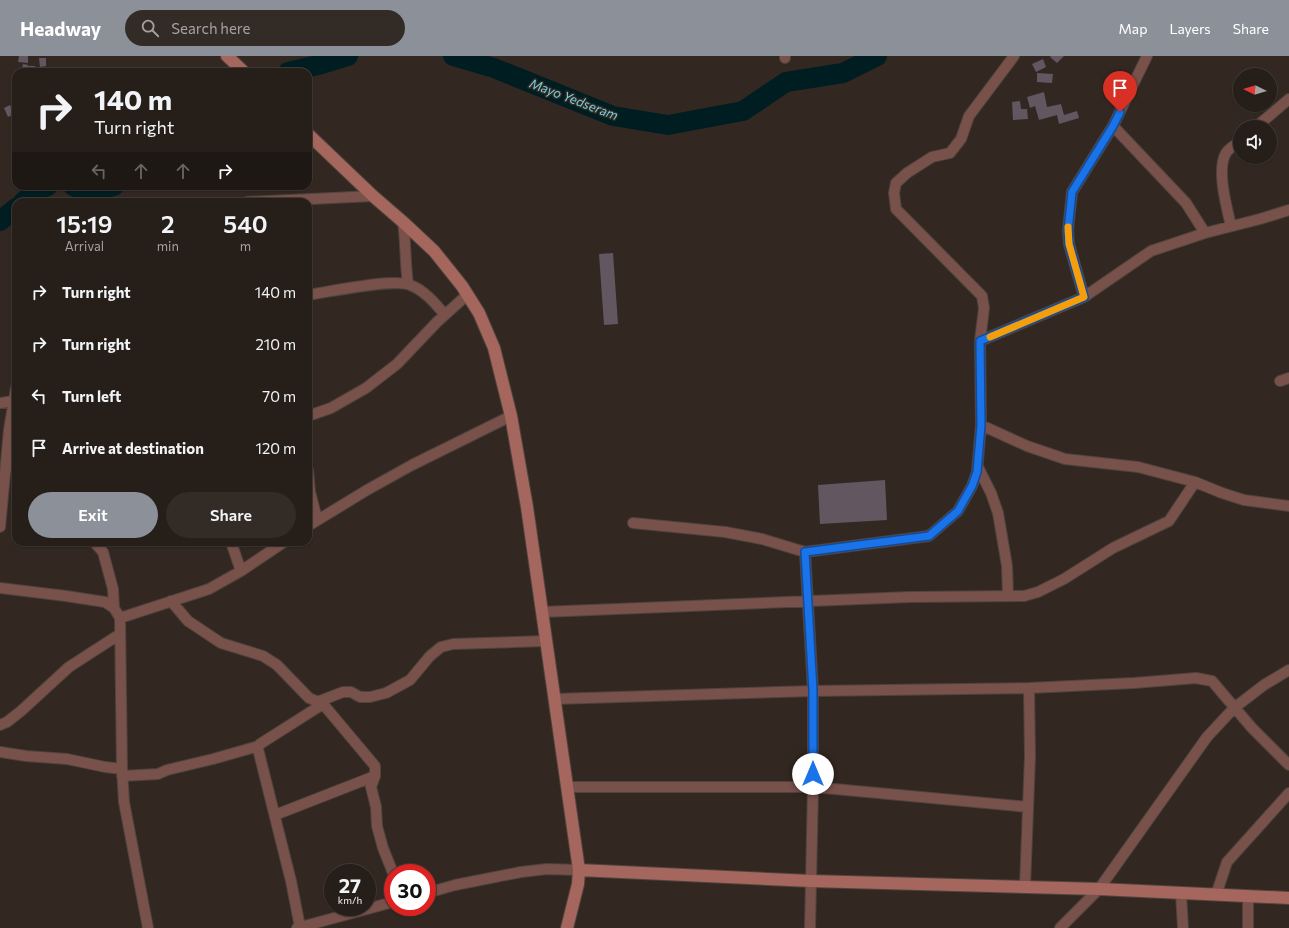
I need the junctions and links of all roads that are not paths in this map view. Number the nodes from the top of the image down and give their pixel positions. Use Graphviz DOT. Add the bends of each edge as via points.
graph roads {
  1 [pos="227,56"];
  2 [pos="1014,56"];
  3 [pos="1147,56"];
  4 [pos="240,68"];
  5 [pos="1289,99"];
  6 [pos="1264,120"];
  7 [pos="1113,126"];
  8 [pos="312,138"];
  9 [pos="1233,146"];
  10 [pos="373,196"];
  11 [pos="312,199"];
  12 [pos="1289,210"];
  13 [pos="403,222"];
  14 [pos="1231,226"];
  15 [pos="1206,233"];
  16 [pos="408,284"];
  17 [pos="312,294"];
  18 [pos="468,295"];
  19 [pos="1084,297"];
  20 [pos="445,315"];
  21 [pos="980,341"];
  22 [pos="12,401"];
  23 [pos="0,403"];
  24 [pos="312,415"];
  25 [pos="511,416"];
  26 [pos="981,425"];
  27 [pos="12,434"];
  28 [pos="11,466"];
  29 [pos="978,467"];
  30 [pos="1195,482"];
  31 [pos="312,500"];
  32 [pos="1289,506"];
  33 [pos="317,520"];
  34 [pos="312,523"];
  35 [pos="633,523"];
  36 [pos="0,527"];
  37 [pos="98,546"];
  38 [pos="232,546"];
  39 [pos="278,546"];
  40 [pos="805,552"];
  41 [pos="242,572"];
  42 [pos="0,588"];
  43 [pos="1008,596"];
  44 [pos="171,602"];
  45 [pos="808,602"];
  46 [pos="114,608"];
  47 [pos="542,612"];
  48 [pos="120,618"];
  49 [pos="120,634"];
  50 [pos="545,641"];
  51 [pos="1289,670"];
  52 [pos="1029,688"];
  53 [pos="813,691"];
  54 [pos="554,699"];
  55 [pos="320,703"];
  56 [pos="1234,708"];
  57 [pos="0,725"];
  58 [pos="259,746"];
  59 [pos="0,752"];
  60 [pos="1289,765"];
  61 [pos="122,772"];
  62 [pos="375,776"];
  63 [pos="567,787"];
  64 [pos="814,788"];
  65 [pos="1289,793"];
  66 [pos="1028,807"];
  67 [pos="275,815"];
  68 [pos="389,864"];
  69 [pos="579,870"];
  70 [pos="811,881"];
  71 [pos="1025,887"];
  72 [pos="1099,889"];
  73 [pos="436,890"];
  74 [pos="1181,893"];
  75 [pos="1216,895"];
  76 [pos="1248,896"];
  77 [pos="1289,898"];
  78 [pos="384,904"];
  79 [pos="1064,926"];
  80 [pos="299,927"];
  81 [pos="148,928"];
  82 [pos="567,928"];
  83 [pos="810,928"];
  84 [pos="1183,928"];
  85 [pos="1248,928"];
  1 -- 4 [label="main road"];
  2 -- 21 [label="street" via="969,116 961,139 950,153 932,157 907,173 896,183 894,193 896,209 982,296 984,308"];
  3 -- 7 [label="street"];
  5 -- 6 [label="street"];
  7 -- 15 [label="street" via="1186,203"];
  7 -- 19 [label="street" via="1072,192 1069,244"];
  8 -- 10 [label="main road"];
  9 -- 14 [label="street" via="1227,151 1222,161"];
  10 -- 11 [label="street"];
  10 -- 13 [label="main road"];
  12 -- 14 [label="street"];
  13 -- 16 [label="street"];
  13 -- 18 [label="main road" via="434,251"];
  14 -- 15 [label="street"];
  15 -- 19 [label="street" via="1150,251"];
  16 -- 17 [label="street" via="374,285"];
  16 -- 20 [label="street" via="435,302"];
  18 -- 20 [label="street"];
  18 -- 25 [label="main road" via="494,348"];
  19 -- 21 [label="street"];
  20 -- 24 [label="street" via="397,364 366,388 331,408"];
  21 -- 26 [label="street"];
  22 -- 23 [label="street"];
  25 -- 33 [label="street" via="412,465"];
  25 -- 47 [label="main road"];
  26 -- 29 [label="street"];
  26 -- 30 [label="street" via="1027,446 1065,459 1138,467"];
  27 -- 28 [label="street"];
  28 -- 36 [label="street"];
  29 -- 40 [label="street" via="972,486 958,511 929,536"];
  29 -- 43 [label="street" via="998,513 1007,566"];
  30 -- 32 [label="street" via="1244,500"];
  30 -- 43 [label="street" via="1168,521 1113,548 1038,592 1024,596"];
  31 -- 33 [label="street"];
  33 -- 34 [label="street"];
  35 -- 40 [label="street" via="725,532 762,539"];
  37 -- 46 [label="street" via="103,552 113,589"];
  38 -- 41 [label="street"];
  39 -- 41 [label="street"];
  40 -- 45 [label="street"];
  41 -- 44 [label="street"];
  42 -- 46 [label="street" via="105,602"];
  43 -- 45 [label="street"];
  44 -- 48 [label="street"];
  44 -- 55 [label="street" via="188,620 221,643 263,656 277,665 309,698"];
  45 -- 47 [label="street"];
  45 -- 53 [label="street"];
  46 -- 48 [label="street"];
  47 -- 50 [label="main road"];
  48 -- 49 [label="street"];
  49 -- 57 [label="street" via="69,667 21,711"];
  49 -- 61 [label="street"];
  50 -- 54 [label="main road"];
  50 -- 55 [label="street" via="447,645 430,656 410,680 386,693 360,697 351,692 343,692"];
  51 -- 56 [label="street"];
  52 -- 53 [label="street"];
  52 -- 56 [label="street" via="1196,678 1212,681"];
  52 -- 66 [label="street"];
  53 -- 54 [label="street"];
  53 -- 64 [label="street"];
  54 -- 63 [label="main road"];
  55 -- 58 [label="street"];
  55 -- 62 [label="street" via="374,766"];
  56 -- 60 [label="street"];
  56 -- 72 [label="street" via="1207,737"];
  58 -- 61 [label="street" via="158,774"];
  58 -- 67 [label="street"];
  59 -- 61 [label="street" via="67,759"];
  61 -- 81 [label="street" via="124,802"];
  62 -- 67 [label="street"];
  62 -- 68 [label="street" via="371,787 377,826"];
  63 -- 64 [label="street"];
  63 -- 69 [label="main road"];
  64 -- 66 [label="street"];
  64 -- 70 [label="street"];
  65 -- 75 [label="street" via="1227,862"];
  66 -- 71 [label="street"];
  67 -- 80 [label="street" via="291,880"];
  69 -- 70 [label="main road"];
  69 -- 73 [label="street" via="547,869 521,872"];
  69 -- 82 [label="main road"];
  70 -- 71 [label="main road"];
  70 -- 83 [label="street"];
  71 -- 72 [label="main road"];
  72 -- 74 [label="main road"];
  72 -- 79 [label="street"];
  74 -- 75 [label="main road"];
  74 -- 84 [label="street"];
  75 -- 76 [label="main road"];
  76 -- 77 [label="main road"];
  76 -- 85 [label="street"];
  78 -- 80 [label="street"];
}
